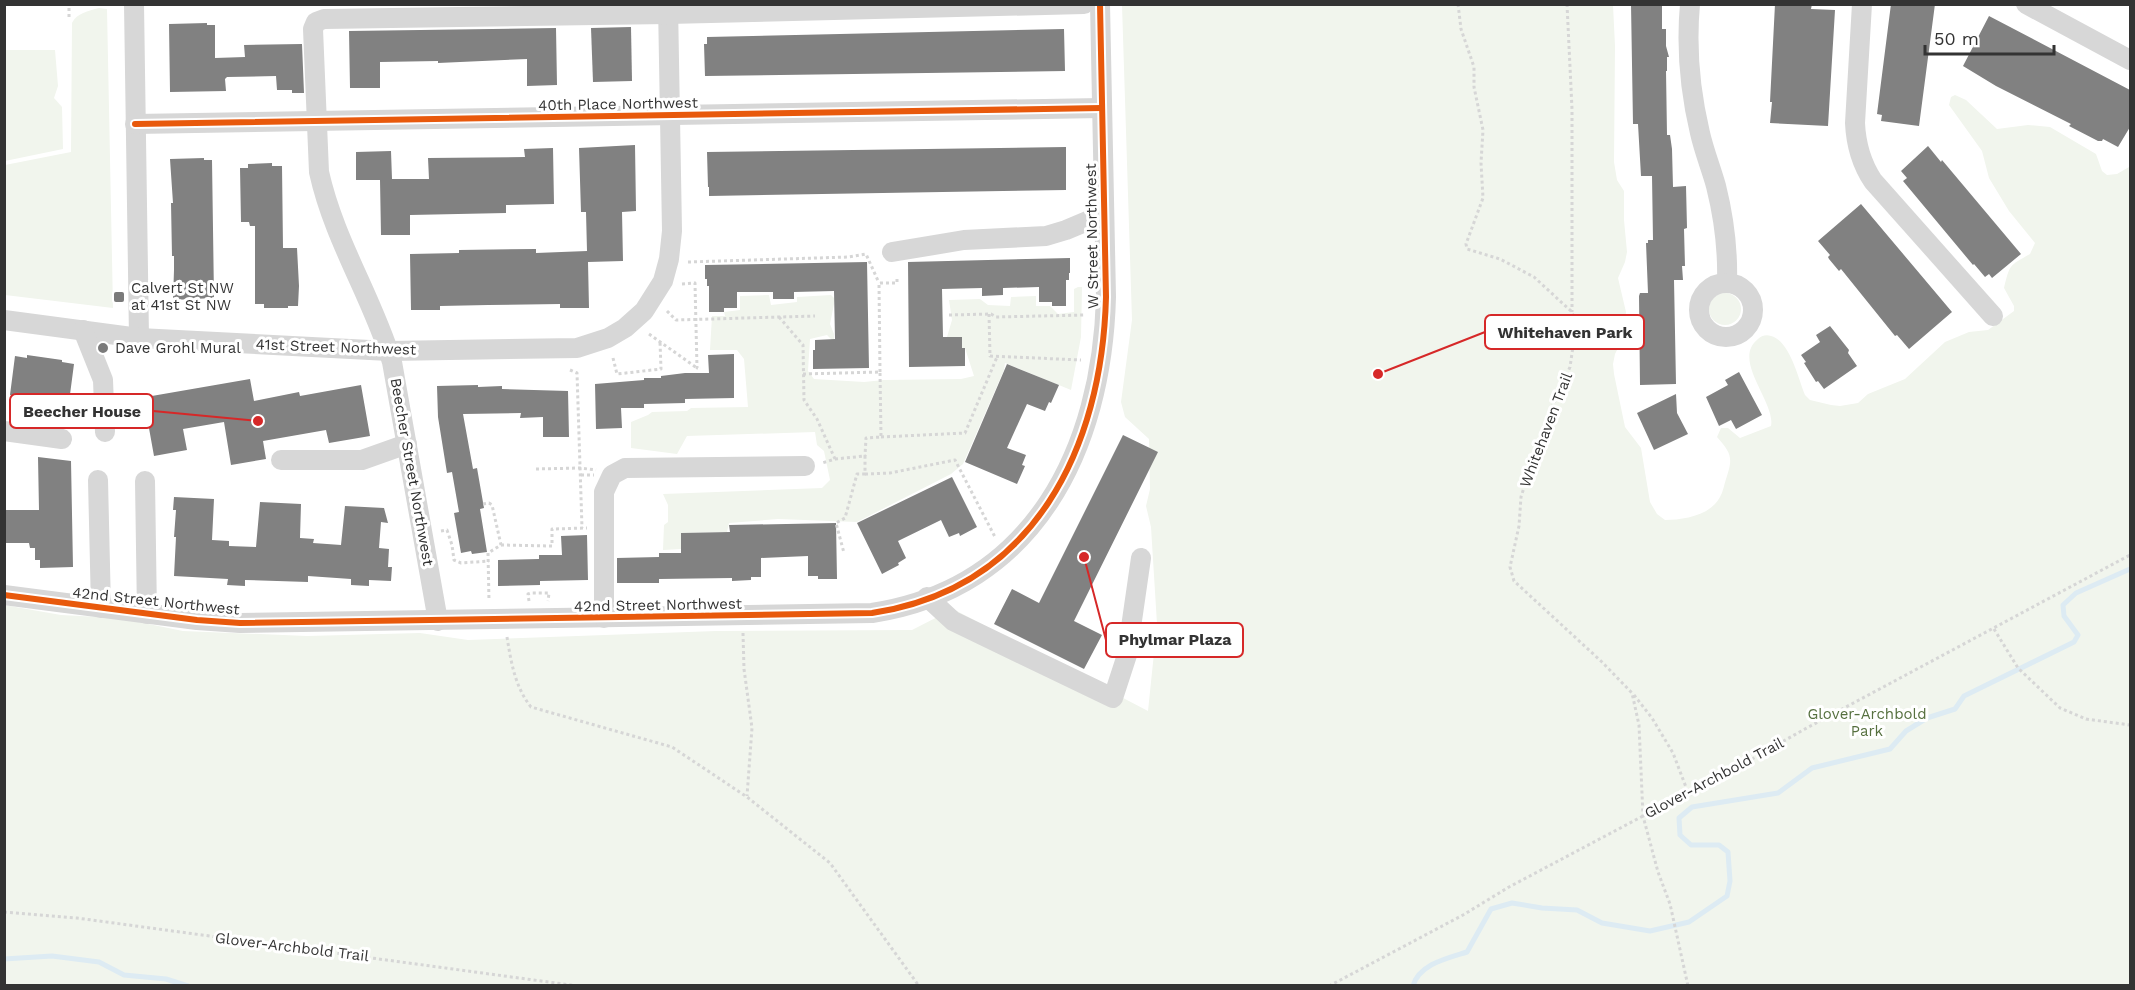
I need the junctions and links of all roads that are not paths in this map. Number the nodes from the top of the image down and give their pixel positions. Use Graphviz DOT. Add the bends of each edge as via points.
graph roads {
  1 [pos="134,4"];
  2 [pos="1084,4"];
  3 [pos="1100,4"];
  4 [pos="1690,4"];
  5 [pos="1862,4"];
  6 [pos="2026,4"];
  7 [pos="668,9"];
  8 [pos="2130,60"];
  9 [pos="1101,108"];
  10 [pos="670,115"];
  11 [pos="316,121"];
  12 [pos="135,124"];
  13 [pos="1104,214"];
  14 [pos="892,252"];
  15 [pos="1726,283"];
  16 [pos="1993,316"];
  17 [pos="4,320"];
  18 [pos="83,330"];
  19 [pos="139,338"];
  20 [pos="388,351"];
  21 [pos="4,431"];
  22 [pos="105,432"];
  23 [pos="62,439"];
  24 [pos="407,444"];
  25 [pos="281,460"];
  26 [pos="805,466"];
  27 [pos="98,480"];
  28 [pos="145,481"];
  29 [pos="1141,558"];
  30 [pos="980,571"];
  31 [pos="4,595"];
  32 [pos="927,597"];
  33 [pos="101,608"];
  34 [pos="147,614"];
  35 [pos="604,618"];
  36 [pos="438,621"];
  1 -- 12 [label="street"];
  2 -- 7 [label="street"];
  3 -- 9 [label="street, W Street Northwest"];
  4 -- 15 [label="street" via="1693,96 1722,214"];
  5 -- 16 [label="street" via="1855,123 1861,159 1873,181"];
  6 -- 8 [label="street"];
  7 -- 10 [label="street, 41st Street Northwest"];
  7 -- 11 [label="street, Beecher Street Northwest" via="324,19 313,28"];
  9 -- 10 [label="street, 40th Place Northwest"];
  9 -- 13 [label="street, W Street Northwest"];
  10 -- 11 [label="street, 40th Place Northwest"];
  10 -- 20 [label="street, 41st Street Northwest" via="669,259 663,280 647,307 625,328 596,344 560,350"];
  11 -- 12 [label="street, 40th Place Northwest"];
  11 -- 20 [label="street, Beecher Street Northwest" via="319,172 329,212"];
  12 -- 19 [label="street"];
  13 -- 14 [label="street" via="1046,236 964,240"];
  13 -- 30 [label="street, W Street Northwest" via="1104,336 1095,393 1080,441 1063,479 1038,518"];
  17 -- 18 [label="street, 41st Street Northwest"];
  18 -- 19 [label="street, 41st Street Northwest"];
  18 -- 22 [label="street" via="103,380"];
  19 -- 20 [label="street, 41st Street Northwest"];
  20 -- 24 [label="street, Beecher Street Northwest"];
  21 -- 23 [label="street"];
  24 -- 25 [label="street" via="362,460"];
  24 -- 36 [label="street, Beecher Street Northwest"];
  26 -- 35 [label="street" via="625,468 612,475 604,492"];
  27 -- 33 [label="street"];
  28 -- 34 [label="street"];
  29 -- 32 [label="street" via="1127,655 1113,698 953,621"];
  30 -- 32 [label="street, 42nd Street Northwest"];
  31 -- 33 [label="street, 42nd Street Northwest"];
  32 -- 35 [label="street, 42nd Street Northwest" via="872,613"];
  33 -- 34 [label="street, 42nd Street Northwest"];
  34 -- 36 [label="street, 42nd Street Northwest" via="240,623"];
  35 -- 36 [label="street, 42nd Street Northwest"];
}
